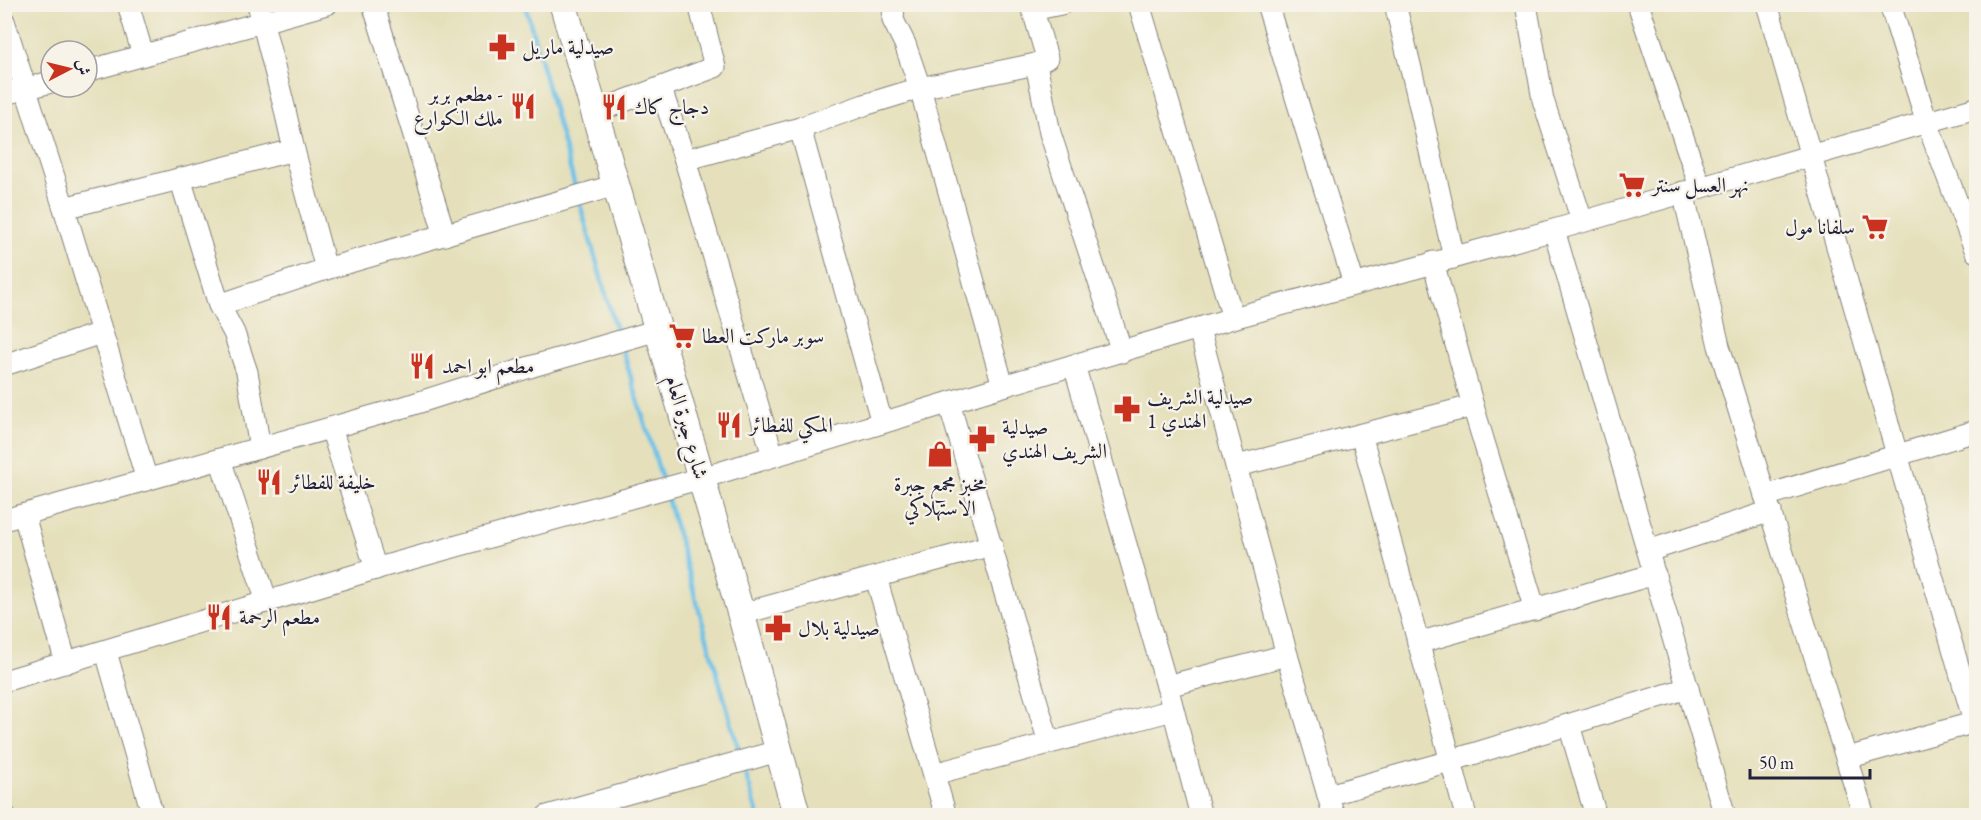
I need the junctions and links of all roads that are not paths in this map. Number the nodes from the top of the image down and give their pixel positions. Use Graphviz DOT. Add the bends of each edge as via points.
graph roads {
  1 [pos="128,4"];
  2 [pos="327,4"];
  3 [pos="373,4"];
  4 [pos="563,4"];
  5 [pos="698,4"];
  6 [pos="894,4"];
  7 [pos="1061,4"];
  8 [pos="1139,4"];
  9 [pos="1267,4"];
  10 [pos="1395,4"];
  11 [pos="1526,4"];
  12 [pos="1638,4"];
  13 [pos="1767,4"];
  14 [pos="1890,4"];
  15 [pos="1032,7"];
  16 [pos="260,14"];
  17 [pos="4,21"];
  18 [pos="143,55"];
  19 [pos="1036,64"];
  20 [pos="99,68"];
  21 [pos="39,85"];
  22 [pos="661,88"];
  23 [pos="920,88"];
  24 [pos="25,89"];
  25 [pos="4,94"];
  26 [pos="1977,108"];
  27 [pos="595,112"];
  28 [pos="1927,123"];
  29 [pos="800,128"];
  30 [pos="294,150"];
  31 [pos="1811,156"];
  32 [pos="685,160"];
  33 [pos="180,177"];
  34 [pos="616,185"];
  35 [pos="1691,190"];
  36 [pos="64,208"];
  37 [pos="1582,221"];
  38 [pos="1554,230"];
  39 [pos="445,235"];
  40 [pos="1977,252"];
  41 [pos="1444,260"];
  42 [pos="326,269"];
  43 [pos="1354,284"];
  44 [pos="219,304"];
  45 [pos="1233,318"];
  46 [pos="1199,329"];
  47 [pos="658,330"];
  48 [pos="101,333"];
  49 [pos="1122,352"];
  50 [pos="1074,365"];
  51 [pos="4,366"];
  52 [pos="1003,386"];
  53 [pos="949,403"];
  54 [pos="1473,406"];
  55 [pos="882,423"];
  56 [pos="331,428"];
  57 [pos="1977,431"];
  58 [pos="1361,434"];
  59 [pos="260,448"];
  60 [pos="1897,455"];
  61 [pos="773,456"];
  62 [pos="220,459"];
  63 [pos="1237,466"];
  64 [pos="702,478"];
  65 [pos="147,480"];
  66 [pos="1768,504"];
  67 [pos="14,517"];
  68 [pos="992,544"];
  69 [pos="1648,551"];
  70 [pos="376,570"];
  71 [pos="1655,574"];
  72 [pos="876,578"];
  73 [pos="267,602"];
  74 [pos="1535,610"];
  75 [pos="741,614"];
  76 [pos="1418,643"];
  77 [pos="106,652"];
  78 [pos="1287,655"];
  79 [pos="66,663"];
  80 [pos="4,681"];
  81 [pos="1167,686"];
  82 [pos="1688,688"];
  83 [pos="1173,710"];
  84 [pos="1976,724"];
  85 [pos="1569,725"];
  86 [pos="1049,743"];
  87 [pos="778,751"];
  88 [pos="1847,758"];
  89 [pos="1450,761"];
  90 [pos="934,774"];
  91 [pos="1328,795"];
  92 [pos="1860,814"];
  93 [pos="153,816"];
  94 [pos="547,816"];
  95 [pos="796,816"];
  96 [pos="946,816"];
  97 [pos="1201,816"];
  98 [pos="1334,816"];
  99 [pos="1466,816"];
  100 [pos="1596,816"];
  101 [pos="1725,816"];
  1 -- 18 [label="street"];
  2 -- 16 [label="street"];
  3 -- 39 [label="street"];
  4 -- 27 [label="main road, شارع جبرة العام"];
  5 -- 22 [label="street" via="715,67"];
  6 -- 23 [label="street" via="893,20"];
  7 -- 15 [label="street"];
  8 -- 45 [label="street"];
  9 -- 43 [label="street"];
  10 -- 41 [label="street" via="1415,84"];
  11 -- 37 [label="street" via="1544,100"];
  12 -- 35 [label="street"];
  13 -- 31 [label="street"];
  14 -- 28 [label="street"];
  15 -- 19 [label="street" via="1047,58"];
  16 -- 18 [label="street"];
  16 -- 30 [label="street"];
  17 -- 24 [label="street"];
  18 -- 20 [label="street"];
  19 -- 23 [label="street"];
  19 -- 49 [label="street" via="1050,133"];
  21 -- 24 [label="street"];
  22 -- 27 [label="street"];
  22 -- 32 [label="street"];
  23 -- 29 [label="street"];
  23 -- 52 [label="street"];
  24 -- 25 [label="street"];
  24 -- 36 [label="street"];
  26 -- 28 [label="street"];
  27 -- 34 [label="main road, شارع جبرة العام"];
  28 -- 31 [label="street"];
  28 -- 40 [label="street"];
  29 -- 32 [label="street"];
  29 -- 55 [label="street"];
  30 -- 33 [label="street"];
  30 -- 42 [label="street"];
  31 -- 35 [label="street"];
  31 -- 60 [label="street"];
  32 -- 61 [label="street"];
  33 -- 36 [label="street"];
  33 -- 44 [label="street"];
  34 -- 39 [label="street"];
  34 -- 47 [label="main road, شارع جبرة العام"];
  35 -- 37 [label="street"];
  35 -- 66 [label="street" via="1719,346"];
  36 -- 48 [label="street"];
  37 -- 38 [label="street"];
  38 -- 41 [label="street"];
  38 -- 69 [label="street"];
  39 -- 42 [label="street"];
  41 -- 43 [label="street"];
  41 -- 54 [label="street"];
  42 -- 44 [label="street"];
  43 -- 45 [label="street"];
  44 -- 59 [label="street" via="247,372"];
  45 -- 46 [label="street"];
  46 -- 49 [label="street"];
  46 -- 63 [label="street"];
  47 -- 56 [label="street"];
  47 -- 64 [label="main road, شارع جبرة العام"];
  48 -- 51 [label="street"];
  48 -- 65 [label="street"];
  49 -- 50 [label="street"];
  50 -- 52 [label="street"];
  50 -- 81 [label="street"];
  52 -- 53 [label="street"];
  53 -- 55 [label="street"];
  53 -- 68 [label="street"];
  54 -- 58 [label="street"];
  54 -- 74 [label="street"];
  55 -- 61 [label="street"];
  56 -- 59 [label="street"];
  56 -- 70 [label="street"];
  57 -- 60 [label="street"];
  58 -- 63 [label="street"];
  58 -- 76 [label="street"];
  59 -- 62 [label="street"];
  60 -- 66 [label="street"];
  60 -- 84 [label="street"];
  61 -- 64 [label="street"];
  62 -- 65 [label="street"];
  62 -- 73 [label="street"];
  63 -- 78 [label="street"];
  64 -- 70 [label="street"];
  64 -- 75 [label="main road, شارع جبرة العام"];
  65 -- 67 [label="street"];
  66 -- 69 [label="street"];
  66 -- 88 [label="street"];
  67 -- 79 [label="street"];
  68 -- 72 [label="street"];
  68 -- 86 [label="street"];
  69 -- 71 [label="street"];
  70 -- 73 [label="street"];
  71 -- 74 [label="street"];
  71 -- 82 [label="street"];
  72 -- 75 [label="street"];
  72 -- 90 [label="street"];
  73 -- 77 [label="street"];
  74 -- 76 [label="street"];
  75 -- 87 [label="main road, شارع جبرة العام"];
  76 -- 89 [label="street"];
  77 -- 79 [label="street"];
  77 -- 93 [label="street"];
  78 -- 81 [label="street"];
  78 -- 91 [label="street"];
  79 -- 80 [label="street"];
  81 -- 83 [label="street"];
  82 -- 85 [label="street"];
  82 -- 101 [label="street"];
  83 -- 86 [label="street"];
  83 -- 97 [label="street"];
  84 -- 88 [label="street"];
  85 -- 89 [label="street"];
  85 -- 100 [label="street"];
  86 -- 90 [label="street"];
  87 -- 94 [label="street"];
  87 -- 95 [label="main road, شارع جبرة العام"];
  88 -- 92 [label="street"];
  89 -- 91 [label="street"];
  89 -- 99 [label="street"];
  90 -- 96 [label="street"];
  91 -- 98 [label="street"];
}
